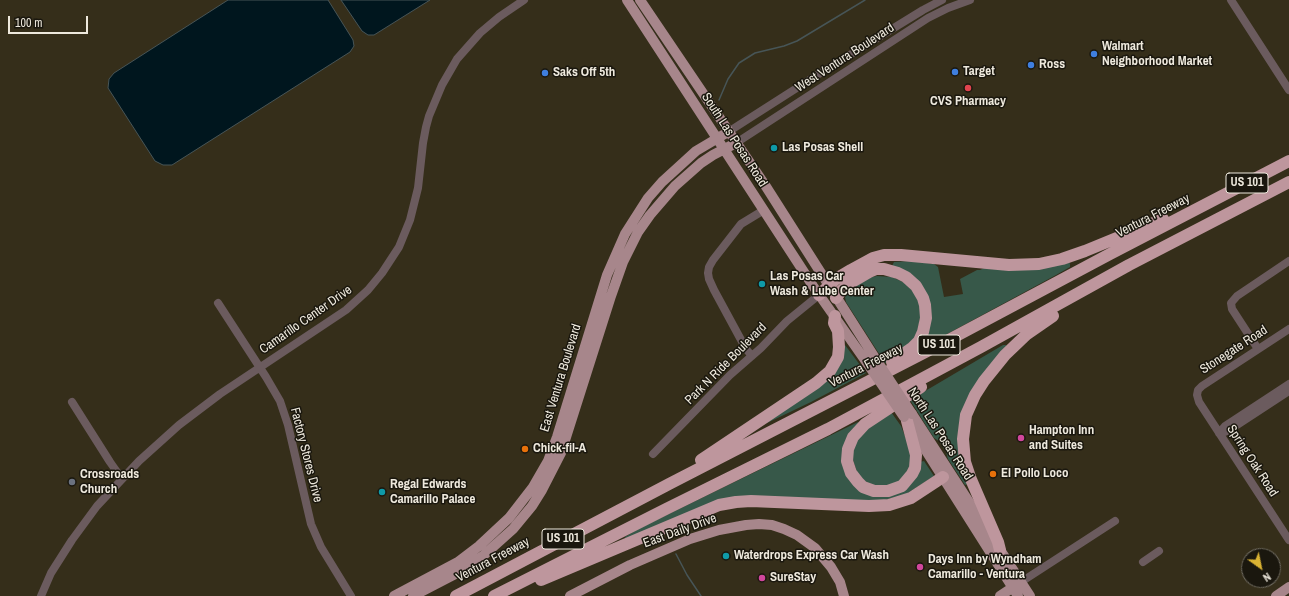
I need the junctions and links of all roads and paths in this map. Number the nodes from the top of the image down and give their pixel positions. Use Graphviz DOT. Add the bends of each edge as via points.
graph roads {
  1 [pos="524,0"];
  2 [pos="627,0"];
  3 [pos="640,0"];
  4 [pos="942,0"];
  5 [pos="970,0"];
  6 [pos="1231,0"];
  7 [pos="1289,90"];
  8 [pos="728,132"];
  9 [pos="717,138"];
  10 [pos="736,143"];
  11 [pos="725,149"];
  12 [pos="1289,161"];
  13 [pos="1289,182"];
  14 [pos="1206,205"];
  15 [pos="764,210"];
  16 [pos="1289,261"];
  17 [pos="1129,265"];
  18 [pos="829,287"];
  19 [pos="819,295"];
  20 [pos="836,298"];
  21 [pos="218,303"];
  22 [pos="835,316"];
  23 [pos="1289,329"];
  24 [pos="981,347"];
  25 [pos="1258,349"];
  26 [pos="752,356"];
  27 [pos="871,360"];
  28 [pos="260,367"];
  29 [pos="1289,384"];
  30 [pos="1289,391"];
  31 [pos="1197,395"];
  32 [pos="72,402"];
  33 [pos="826,402"];
  34 [pos="908,418"];
  35 [pos="1219,433"];
  36 [pos="653,454"];
  37 [pos="946,475"];
  38 [pos="122,479"];
  39 [pos="671,483"];
  40 [pos="1115,521"];
  41 [pos="1289,540"];
  42 [pos="1000,550"];
  43 [pos="1159,552"];
  44 [pos="1143,562"];
  45 [pos="1021,582"];
  46 [pos="1289,587"];
  47 [pos="1015,592"];
  48 [pos="41,596"];
  49 [pos="351,596"];
  50 [pos="394,596"];
  51 [pos="413,596"];
  52 [pos="456,596"];
  53 [pos="494,596"];
  54 [pos="500,596"];
  55 [pos="570,596"];
  56 [pos="844,596"];
  57 [pos="1000,596"];
  58 [pos="1030,596"];
  59 [pos="1276,596"];
  1 -- 28 [label="street, Camarillo Center Drive" via="480,33 457,59 442,85 426,127 418,188 410,220 399,247 382,273 346,310"];
  2 -- 9 [label="main road, South Las Posas Road"];
  3 -- 8 [label="main road, South Las Posas Road"];
  4 -- 8 [label="street, West Ventura Boulevard" via="814,76"];
  5 -- 10 [label="street, West Ventura Boulevard" via="928,18"];
  6 -- 7 [label="street"];
  8 -- 9 [label="main road, East Ventura Boulevard"];
  8 -- 10 [label="main road, South Las Posas Road"];
  9 -- 11 [label="main road, South Las Posas Road"];
  9 -- 50 [label="main road, East Ventura Boulevard" via="696,151 662,182 648,198 625,234 607,275 557,437 533,488 509,518 480,546 458,562"];
  10 -- 11 [label="main road, East Ventura Boulevard"];
  10 -- 18 [label="main road, South Las Posas Road"];
  11 -- 15 [label="main road, South Las Posas Road"];
  11 -- 51 [label="main road, East Ventura Boulevard" via="701,163 675,186 650,216 631,246 611,296 561,453 532,506 513,529 484,556"];
  12 -- 14 [label="highway, Ventura Freeway / US 101"];
  13 -- 17 [label="highway, US 101"];
  14 -- 18 [label="highway" via="1177,213 1052,262 1009,265 884,255 864,262 836,279"];
  14 -- 33 [label="highway, Ventura Freeway / US 101"];
  15 -- 19 [label="main road, South Las Posas Road"];
  15 -- 26 [label="street" via="741,224 712,260 708,273 714,290"];
  16 -- 25 [label="street" via="1237,296 1231,303 1232,309"];
  17 -- 24 [label="highway, US 101"];
  17 -- 42 [label="highway" via="1026,334 994,367 970,405 962,439 965,462"];
  18 -- 19 [label="highway"];
  18 -- 20 [label="main road, North Las Posas Road"];
  19 -- 22 [label="main road, North Las Posas Road"];
  19 -- 26 [label="street, Park N Ride Boulevard" via="787,321"];
  20 -- 27 [label="main road, North Las Posas Road"];
  20 -- 33 [label="highway" via="845,287 869,272 876,269 890,270 906,277 916,286 923,298 926,318 923,332 912,348"];
  21 -- 28 [label="street, Factory Stores Drive"];
  22 -- 27 [label="main road, North Las Posas Road"];
  22 -- 39 [label="highway" via="834,324 839,339 838,356 824,377 720,446"];
  23 -- 25 [label="street, Stonegate Road"];
  24 -- 34 [label="highway" via="857,431 850,442 847,461 851,473 863,487 874,491 888,491 902,486 912,474 916,455"];
  24 -- 53 [label="highway, US 101" via="828,429"];
  25 -- 31 [label="street, Stonegate Road" via="1202,386"];
  26 -- 36 [label="street, Park N Ride Boulevard"];
  27 -- 34 [label="main road, North Las Posas Road, bridge"];
  28 -- 38 [label="street, Camarillo Center Drive" via="179,426"];
  28 -- 49 [label="street, Factory Stores Drive" via="284,412 315,536"];
  29 -- 35 [label="street" via="1225,426"];
  30 -- 35 [label="street" via="1228,431"];
  31 -- 35 [label="street, Spring Oak Road"];
  32 -- 38 [label="street"];
  33 -- 39 [label="highway, Ventura Freeway / US 101"];
  34 -- 37 [label="main road, North Las Posas Road"];
  35 -- 41 [label="street, Spring Oak Road"];
  37 -- 42 [label="main road, North Las Posas Road"];
  37 -- 47 [label="main road, North Las Posas Road"];
  37 -- 54 [label="highway" via="911,498 890,505 751,501 719,505"];
  38 -- 48 [label="street, Camarillo Center Drive" via="97,506 72,540 51,573"];
  39 -- 52 [label="highway, Ventura Freeway / US 101"];
  40 -- 45 [label="street"];
  42 -- 45 [label="main road, North Las Posas Road"];
  43 -- 44 [label="street"];
  45 -- 47 [label="main road"];
  45 -- 58 [label="main road, North Las Posas Road"];
  46 -- 59 [label="main road"];
  47 -- 57 [label="main road"];
  55 -- 56 [label="main road, East Daily Drive" via="630,564 690,539 719,530 759,524 784,529 815,548 832,567"];
}
